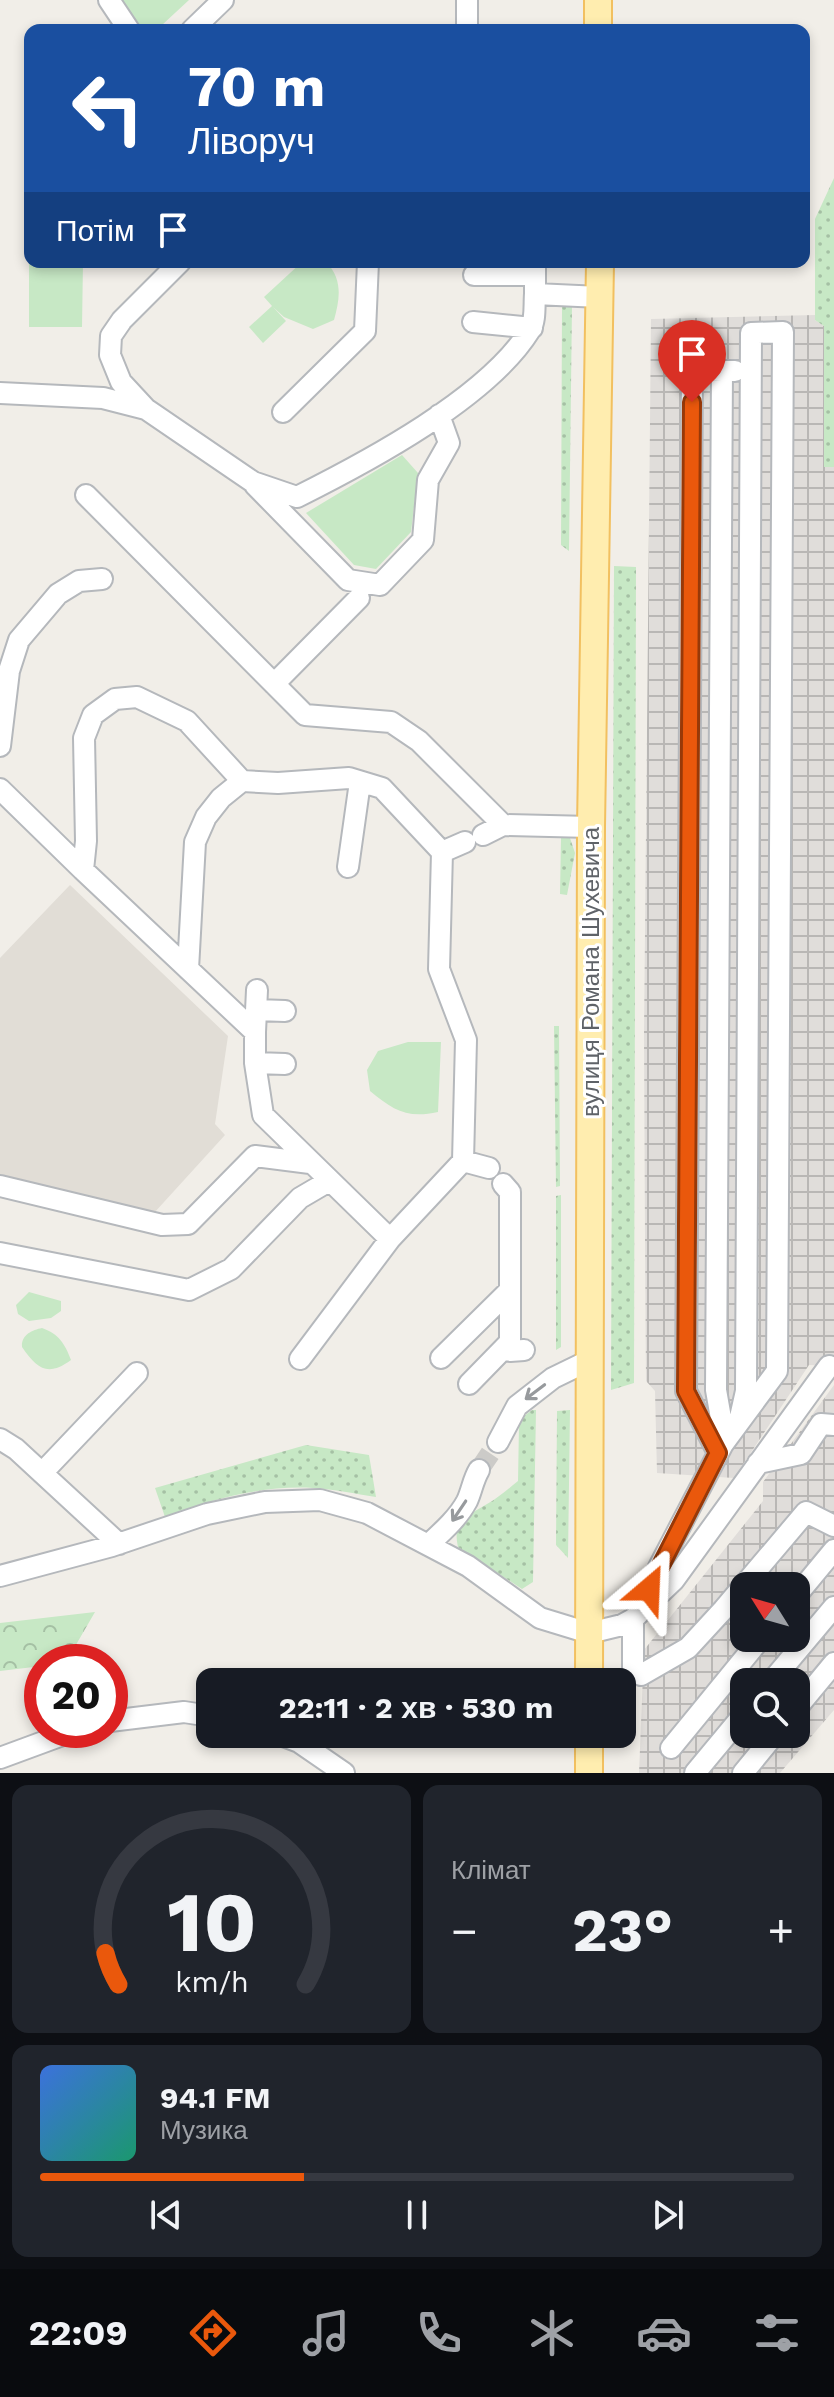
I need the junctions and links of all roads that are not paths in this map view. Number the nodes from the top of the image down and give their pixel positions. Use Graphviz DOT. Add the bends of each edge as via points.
graph roads {
  1 [pos="109,0"];
  2 [pos="223,0"];
  3 [pos="467,0"];
  4 [pos="598,0"];
  5 [pos="125,24"];
  6 [pos="198,24"];
  7 [pos="467,24"];
  8 [pos="598,24"];
  9 [pos="174,268"];
  10 [pos="368,268"];
  11 [pos="600,268"];
  12 [pos="474,275"];
  13 [pos="535,277"];
  14 [pos="600,297"];
  15 [pos="473,322"];
  16 [pos="532,328"];
  17 [pos="722,371"];
  18 [pos="750,372"];
  19 [pos="0,393"];
  20 [pos="146,409"];
  21 [pos="283,412"];
  22 [pos="439,415"];
  23 [pos="253,482"];
  24 [pos="86,495"];
  25 [pos="102,579"];
  26 [pos="359,598"];
  27 [pos="274,684"];
  28 [pos="0,746"];
  29 [pos="242,781"];
  30 [pos="360,782"];
  31 [pos="0,789"];
  32 [pos="503,825"];
  33 [pos="591,827"];
  34 [pos="442,852"];
  35 [pos="348,867"];
  36 [pos="83,870"];
  37 [pos="188,969"];
  38 [pos="285,1011"];
  39 [pos="255,1032"];
  40 [pos="255,1063"];
  41 [pos="285,1064"];
  42 [pos="313,1135"];
  43 [pos="304,1157"];
  44 [pos="463,1161"];
  45 [pos="489,1168"];
  46 [pos="339,1182"];
  47 [pos="503,1184"];
  48 [pos="0,1186"];
  49 [pos="390,1239"];
  50 [pos="0,1253"];
  51 [pos="510,1290"];
  52 [pos="441,1358"];
  53 [pos="300,1359"];
  54 [pos="590,1360"];
  55 [pos="829,1366"];
  56 [pos="137,1373"];
  57 [pos="469,1384"];
  58 [pos="834,1407"];
  59 [pos="830,1421"];
  60 [pos="739,1422"];
  61 [pos="0,1439"];
  62 [pos="498,1442"];
  63 [pos="722,1447"];
  64 [pos="758,1463"];
  65 [pos="479,1470"];
  66 [pos="42,1473"];
  67 [pos="834,1526"];
  68 [pos="119,1544"];
  69 [pos="428,1545"];
  70 [pos="834,1550"];
  71 [pos="0,1576"];
  72 [pos="810,1579"];
  73 [pos="834,1607"];
  74 [pos="636,1616"];
  75 [pos="589,1633"];
  76 [pos="750,1652"];
  77 [pos="834,1663"];
  78 [pos="589,1668"];
  79 [pos="783,1668"];
  80 [pos="810,1692"];
  81 [pos="196,1714"];
  82 [pos="128,1719"];
  83 [pos="730,1731"];
  84 [pos="27,1748"];
  85 [pos="308,1748"];
  86 [pos="589,1748"];
  87 [pos="671,1748"];
  88 [pos="764,1748"];
  89 [pos="0,1758"];
  90 [pos="344,1773"];
  91 [pos="589,1773"];
  92 [pos="695,1773"];
  93 [pos="743,1773"];
  1 -- 5 [label="street"];
  2 -- 6 [label="street"];
  3 -- 7 [label="street"];
  4 -- 8 [label="main road"];
  9 -- 20 [label="street" via="111,336 110,355 121,382"];
  10 -- 21 [label="street" via="365,331"];
  11 -- 14 [label="main road, вулиця Романа Шухевича"];
  12 -- 13 [label="street"];
  13 -- 14 [label="street"];
  13 -- 16 [label="street"];
  14 -- 33 [label="main road, вулиця Романа Шухевича"];
  15 -- 16 [label="street"];
  16 -- 22 [label="street" via="503,364"];
  17 -- 18 [label="street"];
  17 -- 63 [label="street" via="716,1390"];
  17 -- 63 [label="street" via="692,370 686,1375 686,1391"];
  18 -- 60 [label="street" via="746,1391"];
  18 -- 60 [label="street" via="751,333 783,332 777,1371"];
  19 -- 20 [label="street" via="103,398"];
  20 -- 23 [label="street"];
  22 -- 23 [label="street" via="297,497"];
  22 -- 23 [label="street" via="449,443 428,480 423,540 380,585 348,580"];
  24 -- 27 [label="street"];
  25 -- 28 [label="street" via="79,581 58,594 19,640 9,671"];
  26 -- 27 [label="street"];
  27 -- 32 [label="street" via="305,715 391,722 419,741"];
  29 -- 30 [label="street"];
  29 -- 36 [label="street" via="187,721 137,697 115,699 93,715 84,738"];
  29 -- 37 [label="street" via="206,817 195,842"];
  30 -- 34 [label="street" via="382,788"];
  30 -- 35 [label="street"];
  31 -- 36 [label="street"];
  32 -- 33 [label="street"];
  32 -- 34 [label="street"];
  33 -- 54 [label="main road, вулиця Романа Шухевича"];
  34 -- 44 [label="street" via="439,969 466,1040"];
  36 -- 37 [label="street"];
  37 -- 39 [label="street"];
  38 -- 39 [label="street" via="257,1000"];
  39 -- 40 [label="street"];
  40 -- 41 [label="street"];
  40 -- 43 [label="street" via="263,1115"];
  42 -- 43 [label="street"];
  43 -- 46 [label="street"];
  43 -- 48 [label="street" via="255,1156 188,1224 162,1225"];
  44 -- 45 [label="street"];
  44 -- 49 [label="street"];
  46 -- 49 [label="street"];
  46 -- 50 [label="street" via="300,1198 231,1269 189,1290"];
  47 -- 51 [label="street" via="510,1192"];
  49 -- 53 [label="street"];
  51 -- 52 [label="street"];
  51 -- 57 [label="street" via="517,1346"];
  54 -- 62 [label="street, one-way" via="553,1378 517,1406"];
  54 -- 75 [label="main road, вулиця Романа Шухевича"];
  55 -- 64 [label="street"];
  56 -- 66 [label="street"];
  58 -- 59 [label="street"];
  59 -- 64 [label="street" via="801,1454"];
  60 -- 63 [label="street"];
  61 -- 66 [label="street"];
  63 -- 74 [label="street"];
  64 -- 74 [label="street" via="674,1580"];
  65 -- 69 [label="street, one-way" via="467,1501"];
  66 -- 68 [label="street"];
  67 -- 74 [label="street" via="806,1512 688,1648 641,1675 633,1669"];
  68 -- 69 [label="street" via="207,1514 265,1502 320,1500 367,1513"];
  68 -- 71 [label="street"];
  69 -- 75 [label="street" via="468,1566 540,1618"];
  70 -- 72 [label="street"];
  73 -- 79 [label="street"];
  74 -- 75 [label="street"];
  75 -- 78 [label="main road, вулиця Романа Шухевича"];
  76 -- 87 [label="street"];
  77 -- 80 [label="street"];
  81 -- 82 [label="street"];
  83 -- 92 [label="street"];
  84 -- 89 [label="street"];
  85 -- 90 [label="street"];
  86 -- 91 [label="main road"];
  88 -- 93 [label="street"];
}
